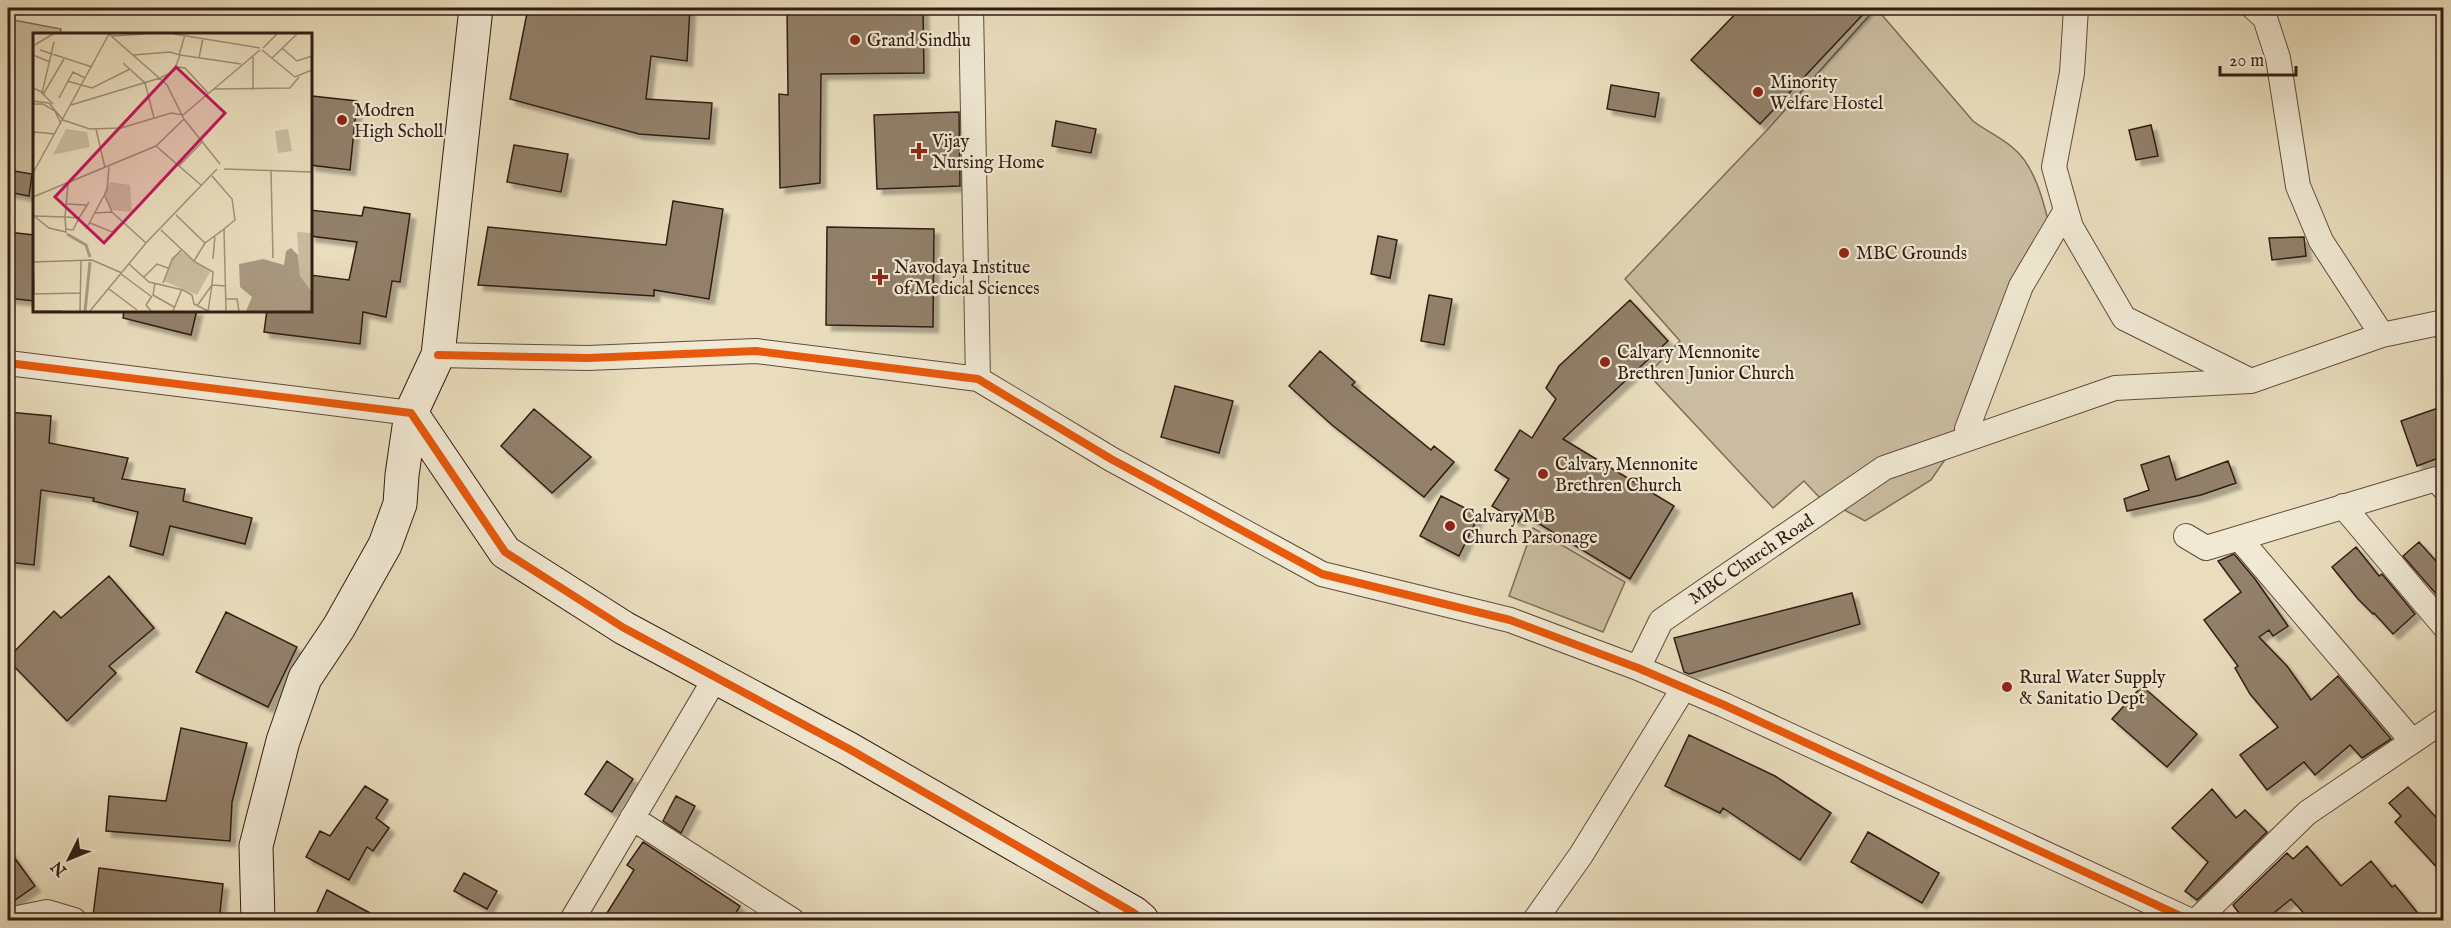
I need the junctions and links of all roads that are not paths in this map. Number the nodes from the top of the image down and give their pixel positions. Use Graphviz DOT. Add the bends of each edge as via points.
graph roads {
  1 [pos="476,8"];
  2 [pos="971,8"];
  3 [pos="2076,8"];
  4 [pos="2254,8"];
  5 [pos="2066,210"];
  6 [pos="2444,322"];
  7 [pos="2382,335"];
  8 [pos="438,355"];
  9 [pos="8,363"];
  10 [pos="978,379"];
  11 [pos="2251,381"];
  12 [pos="411,413"];
  13 [pos="1967,429"];
  14 [pos="2441,481"];
  15 [pos="2343,506"];
  16 [pos="2186,536"];
  17 [pos="2239,538"];
  18 [pos="2444,626"];
  19 [pos="1638,668"];
  20 [pos="716,677"];
  21 [pos="1683,689"];
  22 [pos="2444,720"];
  23 [pos="2412,741"];
  24 [pos="632,818"];
  25 [pos="8,920"];
  26 [pos="74,921"];
  27 [pos="258,921"];
  28 [pos="572,921"];
  29 [pos="792,921"];
  30 [pos="1142,921"];
  31 [pos="1534,921"];
  32 [pos="2189,921"];
  33 [pos="2197,921"];
  1 -- 8 [label="street"];
  2 -- 10 [label="street"];
  3 -- 5 [label="street" via="2072,73 2054,167"];
  4 -- 7 [label="street" via="2265,18 2277,58 2298,186 2321,241"];
  5 -- 11 [label="street" via="2071,227 2124,318"];
  5 -- 13 [label="street" via="2021,286"];
  6 -- 7 [label="street, MBC Church Road"];
  7 -- 11 [label="street, MBC Church Road"];
  8 -- 10 [label="street" via="588,358 756,351"];
  8 -- 12 [label="street"];
  9 -- 12 [label="street"];
  10 -- 19 [label="street" via="1111,459 1322,574 1510,620"];
  11 -- 19 [label="street, MBC Church Road" via="2115,388 1884,468 1661,621"];
  12 -- 20 [label="street" via="505,552 624,628"];
  12 -- 27 [label="street" via="400,504 385,545 305,678 283,741 256,846"];
  14 -- 15 [label="street"];
  15 -- 17 [label="street"];
  15 -- 18 [label="street"];
  16 -- 17 [label="street" via="2206,548"];
  17 -- 23 [label="street"];
  19 -- 21 [label="street"];
  20 -- 24 [label="street"];
  20 -- 30 [label="street" via="849,749"];
  21 -- 31 [label="street" via="1581,855"];
  21 -- 32 [label="street"];
  22 -- 23 [label="street"];
  23 -- 33 [label="street" via="2307,813"];
  24 -- 28 [label="street"];
  24 -- 29 [label="street"];
  25 -- 26 [label="street" via="47,912"];
}
